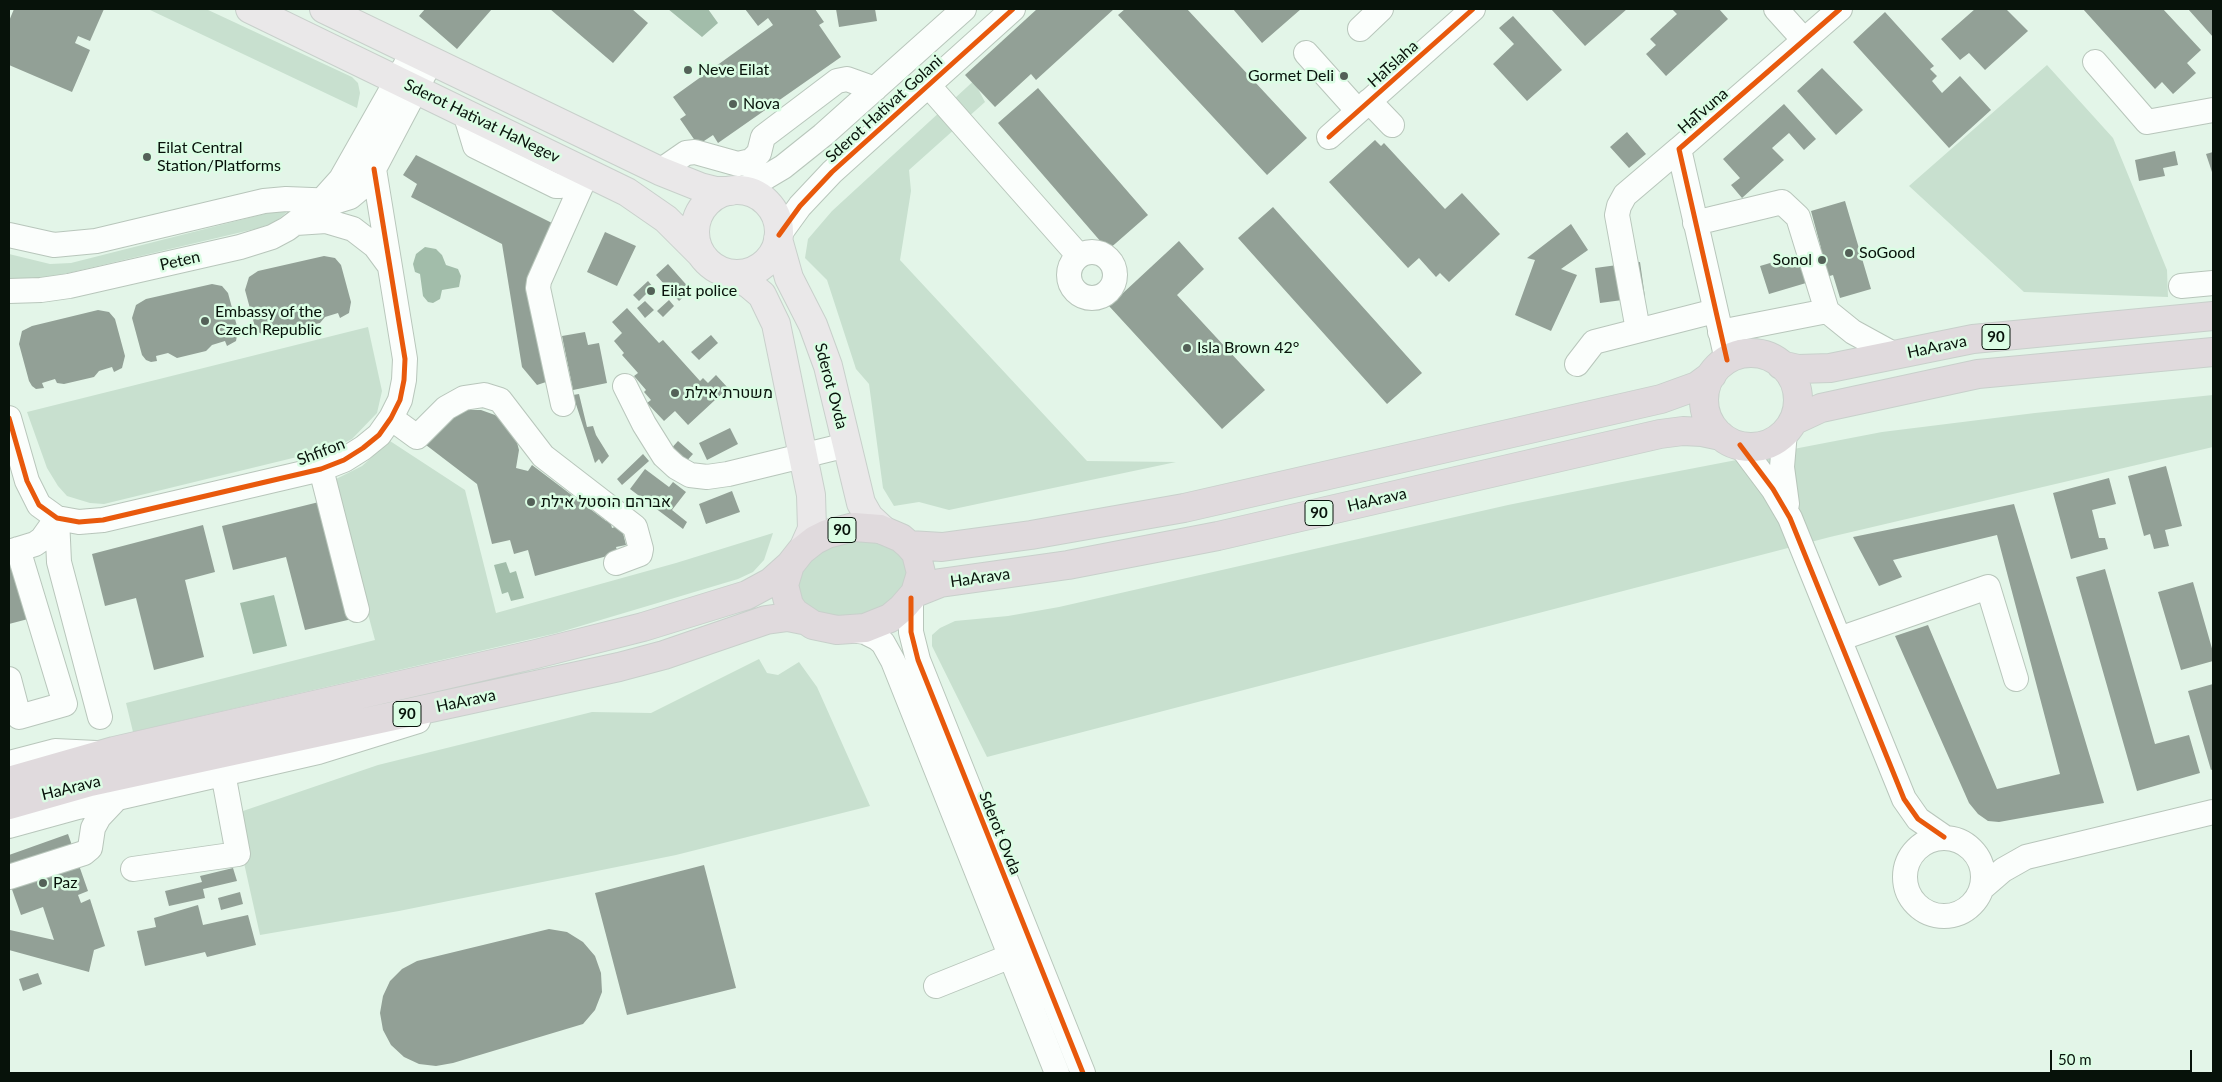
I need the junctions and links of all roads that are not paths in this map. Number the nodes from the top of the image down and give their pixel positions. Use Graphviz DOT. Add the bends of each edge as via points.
graph roads {
  1 [pos="250,9"];
  2 [pos="324,9"];
  3 [pos="964,9"];
  4 [pos="1014,9"];
  5 [pos="1382,9"];
  6 [pos="1473,9"];
  7 [pos="1776,9"];
  8 [pos="1840,9"];
  9 [pos="1360,28"];
  10 [pos="1804,40"];
  11 [pos="1306,52"];
  12 [pos="422,57"];
  13 [pos="2095,62"];
  14 [pos="406,85"];
  15 [pos="928,85"];
  16 [pos="875,89"];
  17 [pos="1364,106"];
  18 [pos="2213,110"];
  19 [pos="1392,125"];
  20 [pos="1329,137"];
  21 [pos="1679,149"];
  22 [pos="374,169"];
  23 [pos="660,171"];
  24 [pos="585,172"];
  25 [pos="735,190"];
  26 [pos="322,202"];
  27 [pos="296,223"];
  28 [pos="1695,223"];
  29 [pos="9,235"];
  30 [pos="779,237"];
  31 [pos="701,254"];
  32 [pos="1080,256"];
  33 [pos="391,269"];
  34 [pos="727,273"];
  35 [pos="2213,283"];
  36 [pos="2181,286"];
  37 [pos="14,293"];
  38 [pos="1827,311"];
  39 [pos="2213,316"];
  40 [pos="1717,321"];
  41 [pos="1638,330"];
  42 [pos="2213,352"];
  43 [pos="1895,355"];
  44 [pos="1577,364"];
  45 [pos="1782,365"];
  46 [pos="1719,368"];
  47 [pos="625,386"];
  48 [pos="562,404"];
  49 [pos="9,418"];
  50 [pos="391,418"];
  51 [pos="1789,426"];
  52 [pos="1731,441"];
  53 [pos="847,446"];
  54 [pos="803,457"];
  55 [pos="321,469"];
  56 [pos="57,518"];
  57 [pos="1790,518"];
  58 [pos="883,530"];
  59 [pos="909,544"];
  60 [pos="13,551"];
  61 [pos="797,556"];
  62 [pos="616,563"];
  63 [pos="913,595"];
  64 [pos="357,610"];
  65 [pos="804,620"];
  66 [pos="851,630"];
  67 [pos="1839,639"];
  68 [pos="9,679"];
  69 [pos="2016,679"];
  70 [pos="467,701"];
  71 [pos="100,717"];
  72 [pos="108,753"];
  73 [pos="9,762"];
  74 [pos="223,774"];
  75 [pos="9,781"];
  76 [pos="117,798"];
  77 [pos="1904,799"];
  78 [pos="9,805"];
  79 [pos="2213,812"];
  80 [pos="9,826"];
  81 [pos="1944,838"];
  82 [pos="1969,846"];
  83 [pos="2042,852"];
  84 [pos="1911,856"];
  85 [pos="133,869"];
  86 [pos="9,877"];
  87 [pos="1981,889"];
  88 [pos="1011,956"];
  89 [pos="936,986"];
  90 [pos="1057,1073"];
  91 [pos="1083,1073"];
  1 -- 14 [label="main road, Sderot Hativat HaNegev"];
  2 -- 12 [label="main road, Sderot Hativat HaNegev"];
  3 -- 16 [label="street, Sderot Hativat Golani"];
  4 -- 15 [label="street, Sderot Hativat Golani"];
  5 -- 9 [label="street"];
  6 -- 17 [label="street, HaTslaha"];
  7 -- 10 [label="street"];
  8 -- 10 [label="street, HaTvuna"];
  10 -- 21 [label="street, HaTvuna"];
  11 -- 17 [label="street"];
  12 -- 14 [label="street, Peten"];
  12 -- 23 [label="main road, Sderot Hativat HaNegev"];
  13 -- 18 [label="street" via="2147,122"];
  14 -- 22 [label="street, Peten"];
  14 -- 24 [label="main road, Sderot Hativat HaNegev"];
  14 -- 26 [label="street, Peten"];
  15 -- 30 [label="street, Sderot Hativat Golani" via="821,182"];
  15 -- 32 [label="street"];
  16 -- 23 [label="street" via="847,79 837,81 763,137 758,153 750,161 738,164 695,152 686,154"];
  16 -- 25 [label="street, Sderot Hativat Golani" via="783,166 756,183"];
  17 -- 19 [label="street"];
  17 -- 20 [label="street, HaTslaha"];
  21 -- 28 [label="street, HaTvuna"];
  21 -- 41 [label="street" via="1625,196 1619,206 1617,215"];
  22 -- 26 [label="street, Peten" via="356,193 342,200"];
  22 -- 33 [label="street, Shfifon"];
  23 -- 25 [label="main road, Sderot Hativat HaNegev" via="700,187"];
  24 -- 31 [label="main road, Sderot Hativat HaNegev" via="627,192 654,210"];
  24 -- 48 [label="street" via="538,288"];
  25 -- 30 [label="main road" via="755,194 768,204 777,219"];
  25 -- 31 [label="main road" via="716,196 699,214 695,238"];
  26 -- 27 [label="street, Peten"];
  26 -- 29 [label="street" via="264,201 96,241 54,245"];
  27 -- 33 [label="street" via="326,221 353,229 375,246"];
  27 -- 37 [label="street, Peten" via="272,237 240,247 69,286"];
  28 -- 38 [label="street" via="1782,202 1798,217"];
  28 -- 40 [label="street, HaTvuna"];
  30 -- 34 [label="main road" via="771,258 758,269 743,274"];
  30 -- 53 [label="main road, Sderot Ovda" via="789,278 824,352"];
  31 -- 34 [label="main road" via="712,266"];
  33 -- 50 [label="street, Shfifon" via="405,359 401,394"];
  34 -- 54 [label="main road" via="756,289 772,313"];
  35 -- 36 [label="street"];
  38 -- 40 [label="street"];
  38 -- 43 [label="street" via="1853,332"];
  39 -- 43 [label="highway, HaArava / 90" via="1973,339"];
  40 -- 41 [label="street"];
  40 -- 46 [label="street, HaTvuna"];
  41 -- 44 [label="street" via="1594,342"];
  42 -- 51 [label="highway, 90" via="1978,374 1821,408"];
  43 -- 45 [label="highway, HaArava / 90" via="1810,370"];
  45 -- 46 [label="highway" via="1761,354 1746,353"];
  45 -- 51 [label="highway" via="1796,384 1798,399 1796,414"];
  46 -- 52 [label="highway" via="1704,394 1705,410 1711,424"];
  46 -- 59 [label="highway, 90" via="1696,386 1661,399 1184,508 1030,536 942,547"];
  47 -- 54 [label="street" via="648,433 664,456 676,468 690,475 728,474"];
  49 -- 56 [label="street" via="32,494 39,505"];
  50 -- 55 [label="street, Shfifon" via="363,448"];
  50 -- 62 [label="street" via="417,437 446,408 464,398 484,396 500,400 543,456 635,527 640,554"];
  51 -- 52 [label="highway" via="1778,438 1765,445 1749,447"];
  51 -- 57 [label="street" via="1782,467"];
  52 -- 57 [label="street" via="1773,488"];
  52 -- 63 [label="highway, HaArava / 90" via="1702,432 1660,434 1209,538 1068,565 940,583"];
  53 -- 54 [label="street"];
  53 -- 58 [label="main road, Sderot Ovda" via="861,503 869,517"];
  54 -- 61 [label="main road" via="813,515 810,535"];
  55 -- 56 [label="street, Shfifon" via="103,520 79,522"];
  55 -- 64 [label="street"];
  56 -- 60 [label="street" via="35,544"];
  56 -- 71 [label="street" via="59,562"];
  57 -- 67 [label="street"];
  58 -- 59 [label="highway, 90"];
  58 -- 61 [label="highway, 90" via="867,527 840,530 827,534"];
  59 -- 63 [label="highway" via="916,553 921,572"];
  60 -- 68 [label="street" via="65,704 20,717"];
  61 -- 65 [label="highway, 90" via="784,585 785,595 789,605"];
  61 -- 72 [label="highway, HaArava / 90" via="772,582 747,595 643,627"];
  63 -- 66 [label="highway, 90" via="890,618"];
  63 -- 91 [label="street, Sderot Ovda" via="911,632 918,660"];
  65 -- 66 [label="highway, 90" via="825,629"];
  65 -- 70 [label="highway, HaArava / 90" via="788,617 766,620 631,664"];
  66 -- 88 [label="street" via="877,638 890,655"];
  67 -- 69 [label="street" via="1988,587"];
  67 -- 77 [label="street"];
  70 -- 74 [label="street" via="358,741"];
  70 -- 78 [label="highway, HaArava / 90" via="90,782"];
  72 -- 73 [label="street" via="55,751"];
  72 -- 75 [label="highway, HaArava / 90"];
  74 -- 76 [label="street"];
  74 -- 85 [label="street" via="238,854"];
  76 -- 80 [label="street"];
  76 -- 86 [label="street" via="99,817 93,828 90,848 84,853"];
  77 -- 81 [label="street" via="1918,819"];
  77 -- 84 [label="street" via="1912,832"];
  79 -- 83 [label="street"];
  81 -- 82 [label="street"];
  81 -- 84 [label="street" via="1928,841"];
  82 -- 83 [label="street" via="1977,852 1990,854"];
  82 -- 87 [label="street" via="1982,866"];
  83 -- 87 [label="street" via="2014,863"];
  84 -- 87 [label="street" via="1905,870 1907,890 1925,911 1941,916 1961,912 1970,906"];
  88 -- 89 [label="street"];
  88 -- 90 [label="street"];
}
